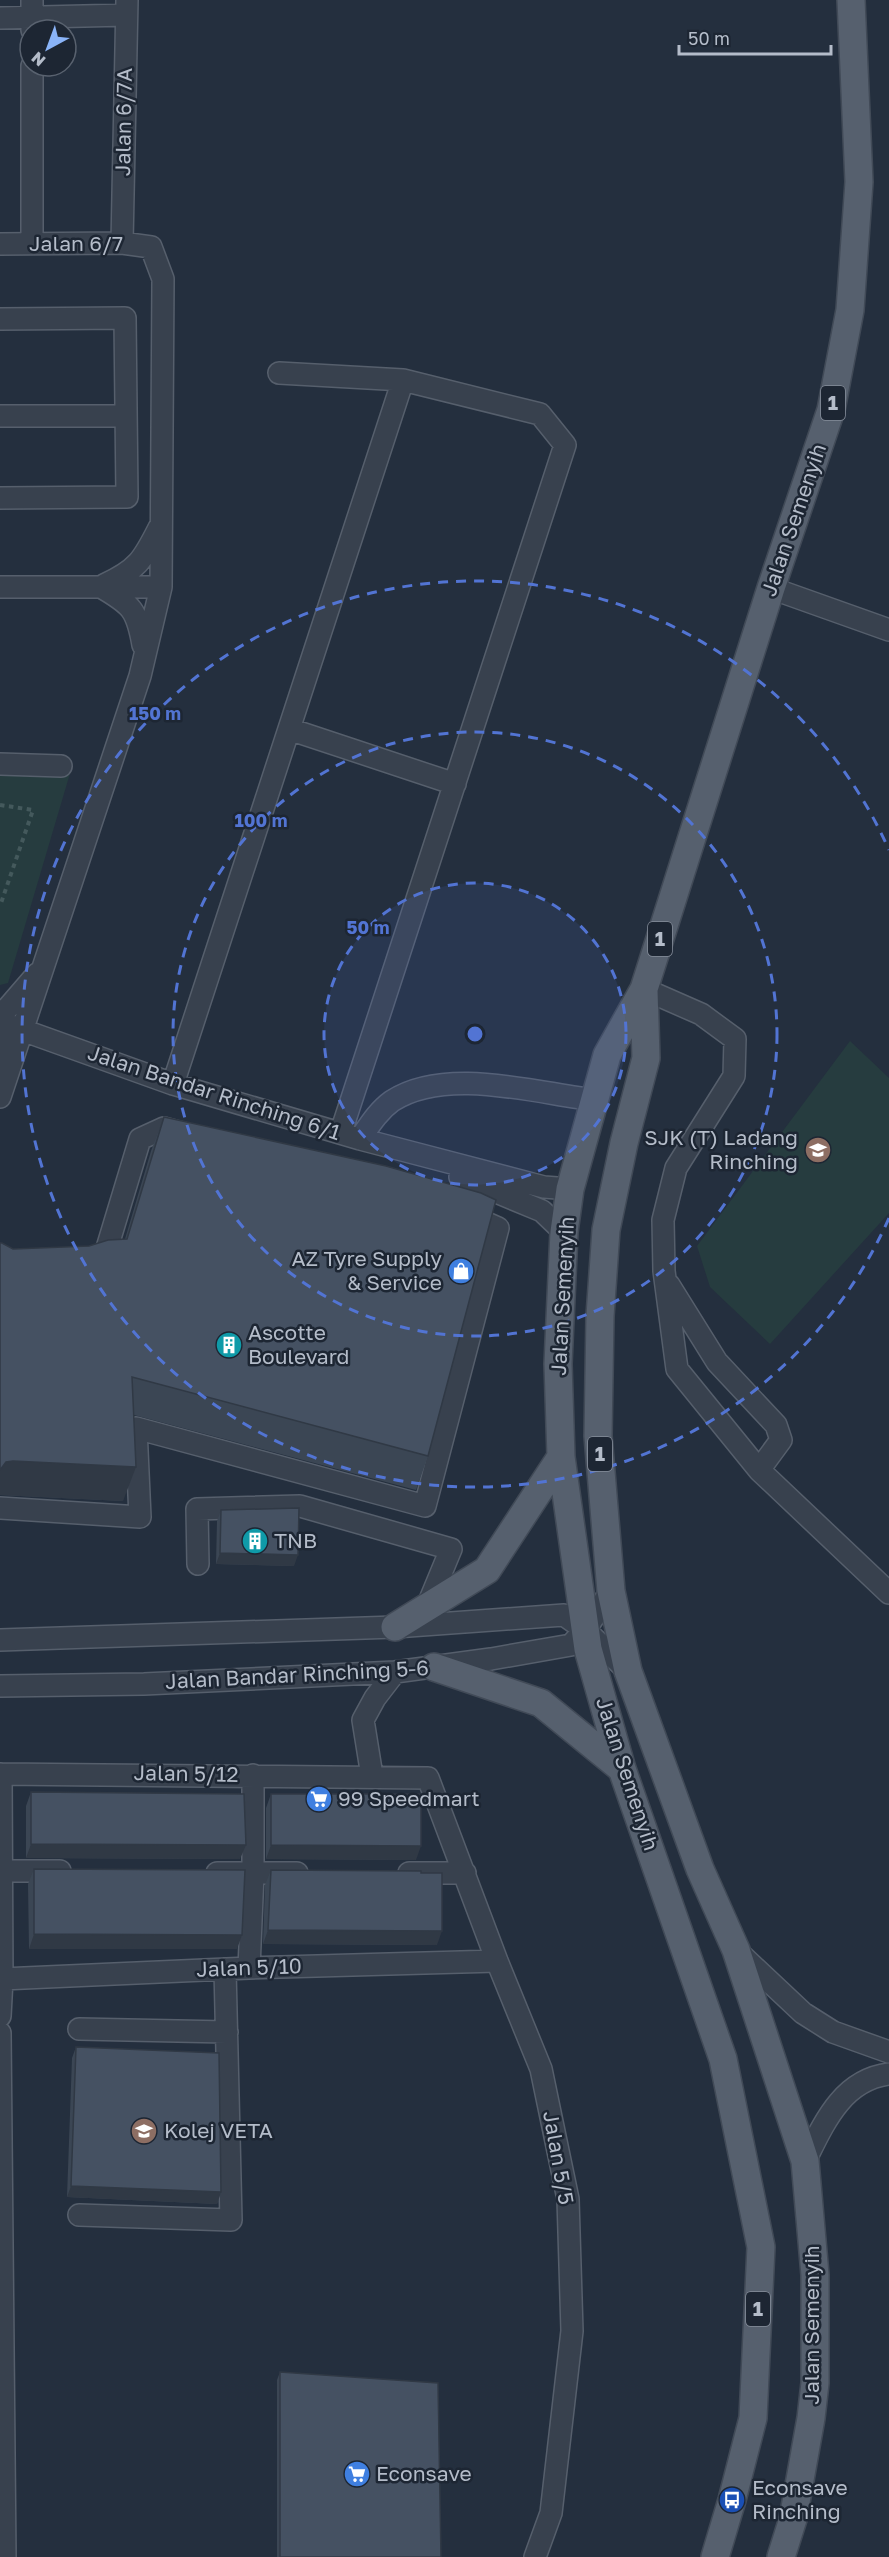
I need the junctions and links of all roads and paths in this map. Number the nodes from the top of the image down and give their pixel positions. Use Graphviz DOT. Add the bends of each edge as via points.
graph roads {
  1 [pos="851,0"];
  2 [pos="126,7"];
  3 [pos="32,16"];
  4 [pos="0,18"];
  5 [pos="32,78"];
  6 [pos="122,243"];
  7 [pos="0,244"];
  8 [pos="32,244"];
  9 [pos="0,319"];
  10 [pos="279,373"];
  11 [pos="403,380"];
  12 [pos="0,416"];
  13 [pos="126,416"];
  14 [pos="0,498"];
  15 [pos="162,522"];
  16 [pos="0,587"];
  17 [pos="101,587"];
  18 [pos="161,587"];
  19 [pos="771,588"];
  20 [pos="889,630"];
  21 [pos="145,654"];
  22 [pos="289,729"];
  23 [pos="0,764"];
  24 [pos="61,766"];
  25 [pos="455,784"];
  26 [pos="0,805"];
  27 [pos="0,906"];
  28 [pos="47,962"];
  29 [pos="644,989"];
  30 [pos="0,1011"];
  31 [pos="0,1022"];
  32 [pos="24,1030"];
  33 [pos="0,1039"];
  34 [pos="173,1084"];
  35 [pos="2,1085"];
  36 [pos="595,1100"];
  37 [pos="350,1136"];
  38 [pos="209,1141"];
  39 [pos="406,1151"];
  40 [pos="482,1185"];
  41 [pos="570,1189"];
  42 [pos="506,1195"];
  43 [pos="443,1208"];
  44 [pos="473,1216"];
  45 [pos="498,1228"];
  46 [pos="564,1232"];
  47 [pos="76,1268"];
  48 [pos="665,1280"];
  49 [pos="561,1457"];
  50 [pos="759,1470"];
  51 [pos="0,1508"];
  52 [pos="198,1564"];
  53 [pos="611,1591"];
  54 [pos="889,1593"];
  55 [pos="427,1607"];
  56 [pos="395,1627"];
  57 [pos="585,1630"];
  58 [pos="0,1640"];
  59 [pos="434,1667"];
  60 [pos="628,1671"];
  61 [pos="395,1672"];
  62 [pos="0,1686"];
  63 [pos="622,1769"];
  64 [pos="0,1774"];
  65 [pos="253,1775"];
  66 [pos="372,1776"];
  67 [pos="428,1778"];
  68 [pos="0,1870"];
  69 [pos="81,1871"];
  70 [pos="196,1872"];
  71 [pos="254,1873"];
  72 [pos="312,1873"];
  73 [pos="395,1873"];
  74 [pos="465,1873"];
  75 [pos="736,1950"];
  76 [pos="497,1961"];
  77 [pos="249,1968"];
  78 [pos="225,1969"];
  79 [pos="2,1979"];
  80 [pos="0,2016"];
  81 [pos="80,2029"];
  82 [pos="227,2032"];
  83 [pos="0,2033"];
  84 [pos="889,2052"];
  85 [pos="889,2074"];
  86 [pos="805,2161"];
  87 [pos="80,2215"];
  88 [pos="2,2352"];
  89 [pos="5,2557"];
  90 [pos="535,2557"];
  91 [pos="715,2557"];
  92 [pos="781,2557"];
  1 -- 19 [label="main road, Jalan Semenyih / 1" via="859,182 850,310 831,410"];
  2 -- 3 [label="street"];
  2 -- 6 [label="street, Jalan 6/7A"];
  3 -- 4 [label="street"];
  5 -- 8 [label="street"];
  6 -- 8 [label="street, Jalan 6/7"];
  6 -- 15 [label="street, Jalan 6/7" via="152,247 163,279"];
  7 -- 8 [label="street, Jalan 6/7"];
  9 -- 13 [label="street" via="125,318"];
  10 -- 11 [label="street"];
  11 -- 22 [label="street"];
  11 -- 25 [label="street" via="540,414 565,445"];
  12 -- 13 [label="street"];
  13 -- 14 [label="street" via="127,497"];
  15 -- 17 [label="street" via="145,556 128,574"];
  15 -- 18 [label="street"];
  16 -- 17 [label="street"];
  17 -- 18 [label="street"];
  17 -- 21 [label="street" via="125,601 139,620"];
  18 -- 21 [label="street"];
  19 -- 20 [label="street"];
  19 -- 29 [label="main road, Jalan Semenyih / 1"];
  21 -- 28 [label="street"];
  22 -- 25 [label="street"];
  22 -- 34 [label="street"];
  23 -- 24 [label="street"];
  25 -- 37 [label="street"];
  26 -- 27 [label="path" via="33,810"];
  28 -- 30 [label="street" via="28,988 6,1010"];
  28 -- 32 [label="street"];
  29 -- 36 [label="main road, Jalan Semenyih / 1" via="607,1055"];
  29 -- 48 [label="street" via="701,1014 735,1039 734,1076 676,1168 663,1220"];
  29 -- 53 [label="main road, Jalan Semenyih / 1" via="646,1058 606,1230 600,1316 598,1436"];
  31 -- 32 [label="street, Jalan Bandar Rinching 6/1"];
  32 -- 34 [label="street, Jalan Bandar Rinching 6/1"];
  32 -- 35 [label="street"];
  33 -- 35 [label="street" via="6,1053"];
  34 -- 37 [label="street, Jalan Bandar Rinching 6/1"];
  36 -- 37 [label="street" via="472,1085 433,1086 390,1102"];
  36 -- 41 [label="main road, Jalan Semenyih / 1"];
  37 -- 39 [label="street, Jalan Bandar Rinching 6/1"];
  38 -- 47 [label="street" via="164,1128 140,1139 104,1258"];
  39 -- 40 [label="street, Jalan Bandar Rinching 6/1" via="432,1166"];
  39 -- 41 [label="street, Jalan Bandar Rinching 6/1" via="544,1187"];
  40 -- 42 [label="street, Jalan Bandar Rinching 6/1"];
  40 -- 44 [label="street"];
  41 -- 46 [label="main road, Jalan Semenyih / 1"];
  42 -- 45 [label="street"];
  42 -- 46 [label="street, Jalan Bandar Rinching 6/1" via="542,1210"];
  43 -- 44 [label="street"];
  44 -- 45 [label="street"];
  45 -- 51 [label="street" via="425,1506 136,1428 140,1517"];
  46 -- 49 [label="main road, Jalan Semenyih / 1" via="558,1364"];
  48 -- 50 [label="street" via="677,1369"];
  48 -- 50 [label="street" via="717,1362 776,1425 781,1440"];
  49 -- 55 [label="main road" via="487,1570"];
  49 -- 57 [label="main road, Jalan Semenyih / 1"];
  50 -- 54 [label="street"];
  52 -- 55 [label="street" via="197,1509 300,1506 451,1549"];
  53 -- 57 [label="street, Jalan Bandar Rinching 5-6"];
  53 -- 60 [label="main road, Jalan Semenyih"];
  55 -- 56 [label="main road"];
  56 -- 57 [label="street, Jalan Bandar Rinching 5-6" via="564,1615"];
  56 -- 58 [label="street, Jalan Bandar Rinching 5-6"];
  57 -- 59 [label="street, Jalan Bandar Rinching 5-6" via="571,1645"];
  57 -- 60 [label="street, Jalan Bandar Rinching 5-6"];
  57 -- 63 [label="main road, Jalan Semenyih / 1"];
  59 -- 61 [label="street, Jalan Bandar Rinching 5-6"];
  59 -- 63 [label="main road" via="541,1703"];
  60 -- 75 [label="main road, Jalan Semenyih" via="700,1869"];
  61 -- 62 [label="street, Jalan Bandar Rinching 5-6" via="144,1684"];
  61 -- 66 [label="street" via="363,1720"];
  63 -- 91 [label="main road, Jalan Semenyih / 1" via="723,2059 760,2247 753,2418"];
  64 -- 65 [label="street, Jalan 5/12"];
  64 -- 68 [label="street"];
  65 -- 66 [label="street, Jalan 5/12"];
  65 -- 71 [label="street"];
  66 -- 67 [label="street, Jalan 5/12"];
  67 -- 74 [label="street, Jalan 5/5"];
  68 -- 69 [label="street"];
  68 -- 79 [label="street"];
  70 -- 71 [label="street"];
  71 -- 72 [label="street"];
  71 -- 77 [label="street"];
  73 -- 74 [label="street"];
  74 -- 76 [label="street, Jalan 5/5"];
  75 -- 84 [label="street" via="803,2013 833,2032"];
  75 -- 86 [label="main road, Jalan Semenyih"];
  76 -- 77 [label="street, Jalan 5/10"];
  76 -- 90 [label="street, Jalan 5/5" via="541,2068 568,2199 572,2331 551,2513"];
  77 -- 78 [label="street, Jalan 5/10"];
  78 -- 79 [label="street, Jalan 5/10"];
  78 -- 82 [label="street"];
  79 -- 80 [label="street"];
  81 -- 82 [label="street"];
  82 -- 87 [label="street" via="231,2220"];
  83 -- 88 [label="street"];
  85 -- 86 [label="street" via="858,2084 844,2096 828,2116"];
  86 -- 92 [label="main road, Jalan Semenyih" via="816,2275 815,2383 793,2519"];
  88 -- 89 [label="street"];
}
